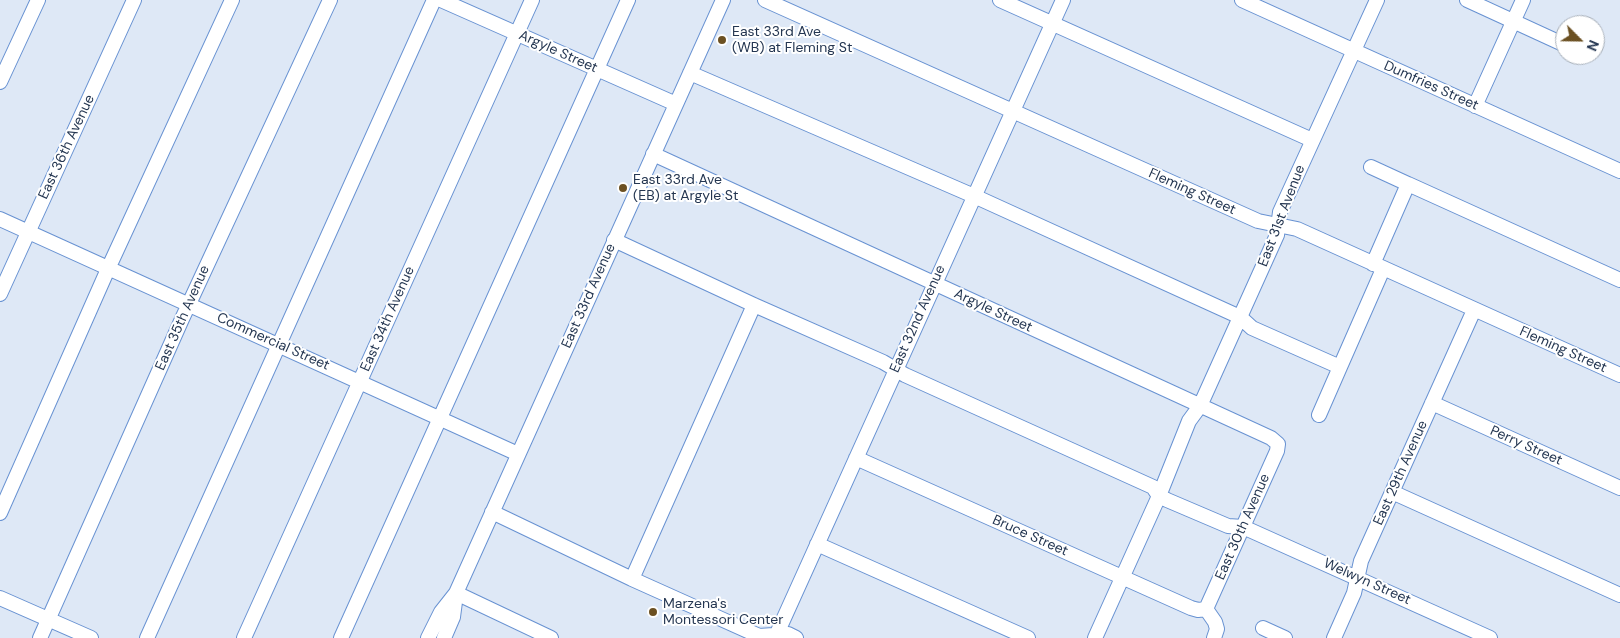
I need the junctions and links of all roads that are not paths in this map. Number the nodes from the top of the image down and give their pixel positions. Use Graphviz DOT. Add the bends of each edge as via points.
graph roads {
  1 [pos="38,0"];
  2 [pos="134,0"];
  3 [pos="232,0"];
  4 [pos="330,0"];
  5 [pos="434,0"];
  6 [pos="441,0"];
  7 [pos="532,0"];
  8 [pos="628,0"];
  9 [pos="723,0"];
  10 [pos="765,0"];
  11 [pos="1000,0"];
  12 [pos="1063,0"];
  13 [pos="1242,0"];
  14 [pos="1376,0"];
  15 [pos="1467,0"];
  16 [pos="1523,0"];
  17 [pos="1514,21"];
  18 [pos="1052,24"];
  19 [pos="517,34"];
  20 [pos="1555,39"];
  21 [pos="1354,50"];
  22 [pos="596,69"];
  23 [pos="690,73"];
  24 [pos="0,82"];
  25 [pos="676,104"];
  26 [pos="1476,106"];
  27 [pos="1012,112"];
  28 [pos="1312,140"];
  29 [pos="653,154"];
  30 [pos="1371,167"];
  31 [pos="1620,171"];
  32 [pos="1408,184"];
  33 [pos="974,196"];
  34 [pos="0,219"];
  35 [pos="1279,227"];
  36 [pos="28,232"];
  37 [pos="614,240"];
  38 [pos="1378,266"];
  39 [pos="108,269"];
  40 [pos="1620,280"];
  41 [pos="934,283"];
  42 [pos="0,294"];
  43 [pos="189,305"];
  44 [pos="754,305"];
  45 [pos="1474,310"];
  46 [pos="1240,317"];
  47 [pos="279,344"];
  48 [pos="1340,367"];
  49 [pos="896,369"];
  50 [pos="1620,375"];
  51 [pos="360,381"];
  52 [pos="1432,404"];
  53 [pos="1200,406"];
  54 [pos="1319,415"];
  55 [pos="440,418"];
  56 [pos="1278,444"];
  57 [pos="518,454"];
  58 [pos="856,458"];
  59 [pos="1620,488"];
  60 [pos="1392,492"];
  61 [pos="1160,496"];
  62 [pos="492,512"];
  63 [pos="0,514"];
  64 [pos="1243,527"];
  65 [pos="817,544"];
  66 [pos="1122,578"];
  67 [pos="1357,578"];
  68 [pos="632,579"];
  69 [pos="456,593"];
  70 [pos="1620,595"];
  71 [pos="0,598"];
  72 [pos="1206,609"];
  73 [pos="48,619"];
  74 [pos="1263,628"];
  75 [pos="775,636"];
  76 [pos="40,638"];
  77 [pos="91,638"];
  78 [pos="147,638"];
  79 [pos="244,638"];
  80 [pos="341,638"];
  81 [pos="428,638"];
  82 [pos="444,638"];
  83 [pos="551,638"];
  84 [pos="796,638"];
  85 [pos="1028,638"];
  86 [pos="1094,638"];
  87 [pos="1214,638"];
  88 [pos="1285,638"];
  89 [pos="1334,638"];
  90 [pos="1490,638"];
  1 -- 24 [label="street"];
  2 -- 36 [label="street, East 36th Avenue"];
  3 -- 39 [label="street"];
  4 -- 43 [label="street, East 35th Avenue"];
  5 -- 47 [label="street"];
  6 -- 19 [label="street, Argyle Street"];
  7 -- 19 [label="street, East 34th Avenue"];
  8 -- 22 [label="street"];
  9 -- 23 [label="street, East 33rd Avenue"];
  10 -- 27 [label="street, Fleming Street"];
  11 -- 18 [label="street"];
  12 -- 18 [label="street, East 32nd Avenue"];
  13 -- 21 [label="street, Dumfries Street"];
  14 -- 21 [label="street, East 31st Avenue"];
  15 -- 17 [label="street"];
  16 -- 17 [label="street"];
  17 -- 20 [label="street"];
  17 -- 26 [label="street"];
  18 -- 27 [label="street, East 32nd Avenue"];
  18 -- 28 [label="street"];
  19 -- 22 [label="street, Argyle Street"];
  19 -- 51 [label="street, East 34th Avenue"];
  21 -- 26 [label="street, Dumfries Street"];
  21 -- 28 [label="street, East 31st Avenue"];
  22 -- 25 [label="street, Argyle Street"];
  22 -- 55 [label="street"];
  23 -- 25 [label="street, East 33rd Avenue"];
  23 -- 33 [label="street"];
  25 -- 29 [label="street, East 33rd Avenue"];
  26 -- 31 [label="street, Dumfries Street"];
  27 -- 33 [label="street, East 32nd Avenue"];
  27 -- 35 [label="street, Fleming Street" via="1258,221"];
  28 -- 35 [label="street, East 31st Avenue" via="1280,212"];
  29 -- 37 [label="street, East 33rd Avenue"];
  29 -- 41 [label="street, Argyle Street"];
  30 -- 32 [label="street"];
  32 -- 38 [label="street"];
  32 -- 40 [label="street"];
  33 -- 41 [label="street, East 32nd Avenue"];
  33 -- 46 [label="street"];
  34 -- 36 [label="street, Commercial Street"];
  35 -- 38 [label="street, Fleming Street" via="1297,230"];
  35 -- 46 [label="street, East 31st Avenue"];
  36 -- 39 [label="street, Commercial Street"];
  36 -- 42 [label="street, East 36th Avenue"];
  37 -- 44 [label="street, Welwyn Street"];
  37 -- 57 [label="street, East 33rd Avenue"];
  38 -- 45 [label="street, Fleming Street"];
  38 -- 48 [label="street"];
  39 -- 43 [label="street, Commercial Street"];
  39 -- 63 [label="street"];
  41 -- 49 [label="street, East 32nd Avenue"];
  41 -- 53 [label="street, Argyle Street"];
  43 -- 47 [label="street, Commercial Street"];
  43 -- 73 [label="street, East 35th Avenue"];
  44 -- 49 [label="street, Welwyn Street"];
  44 -- 68 [label="street"];
  45 -- 50 [label="street, Fleming Street"];
  45 -- 52 [label="street, East 29th Avenue"];
  46 -- 48 [label="street" via="1252,328"];
  46 -- 53 [label="street, East 31st Avenue"];
  47 -- 51 [label="street, Commercial Street"];
  47 -- 78 [label="street"];
  48 -- 54 [label="street"];
  49 -- 58 [label="street, East 32nd Avenue"];
  49 -- 61 [label="street, Welwyn Street" via="1153,486"];
  51 -- 55 [label="street, Commercial Street"];
  51 -- 79 [label="street, East 34th Avenue"];
  52 -- 59 [label="street, Perry Street"];
  52 -- 60 [label="street, East 29th Avenue"];
  53 -- 56 [label="street, Argyle Street"];
  53 -- 61 [label="street, East 31st Avenue" via="1190,421"];
  55 -- 57 [label="street, Commercial Street"];
  55 -- 80 [label="street"];
  56 -- 64 [label="street, East 30th Avenue"];
  57 -- 62 [label="street, East 33rd Avenue"];
  58 -- 65 [label="street, East 32nd Avenue"];
  58 -- 66 [label="street, Bruce Street"];
  60 -- 67 [label="street, East 29th Avenue" via="1360,563"];
  60 -- 70 [label="street"];
  61 -- 64 [label="street, Welwyn Street" via="1228,526"];
  61 -- 66 [label="street, East 31st Avenue"];
  62 -- 68 [label="street"];
  62 -- 69 [label="street, East 33rd Avenue"];
  64 -- 67 [label="street, Welwyn Street"];
  64 -- 72 [label="street, East 30th Avenue"];
  65 -- 75 [label="street, East 32nd Avenue"];
  65 -- 85 [label="street"];
  66 -- 72 [label="street, Bruce Street" via="1191,608"];
  66 -- 86 [label="street, East 31st Avenue"];
  67 -- 89 [label="street, East 29th Avenue" via="1353,597"];
  67 -- 90 [label="street, Welwyn Street"];
  68 -- 75 [label="street" via="759,636"];
  69 -- 81 [label="street, East 33rd Avenue" via="441,612"];
  69 -- 82 [label="street, East 33rd Avenue" via="453,617"];
  69 -- 83 [label="street"];
  71 -- 73 [label="street"];
  72 -- 87 [label="street" via="1217,629"];
  73 -- 76 [label="street, East 35th Avenue"];
  73 -- 77 [label="street"];
  74 -- 88 [label="street"];
  75 -- 84 [label="street" via="788,634"];
}
